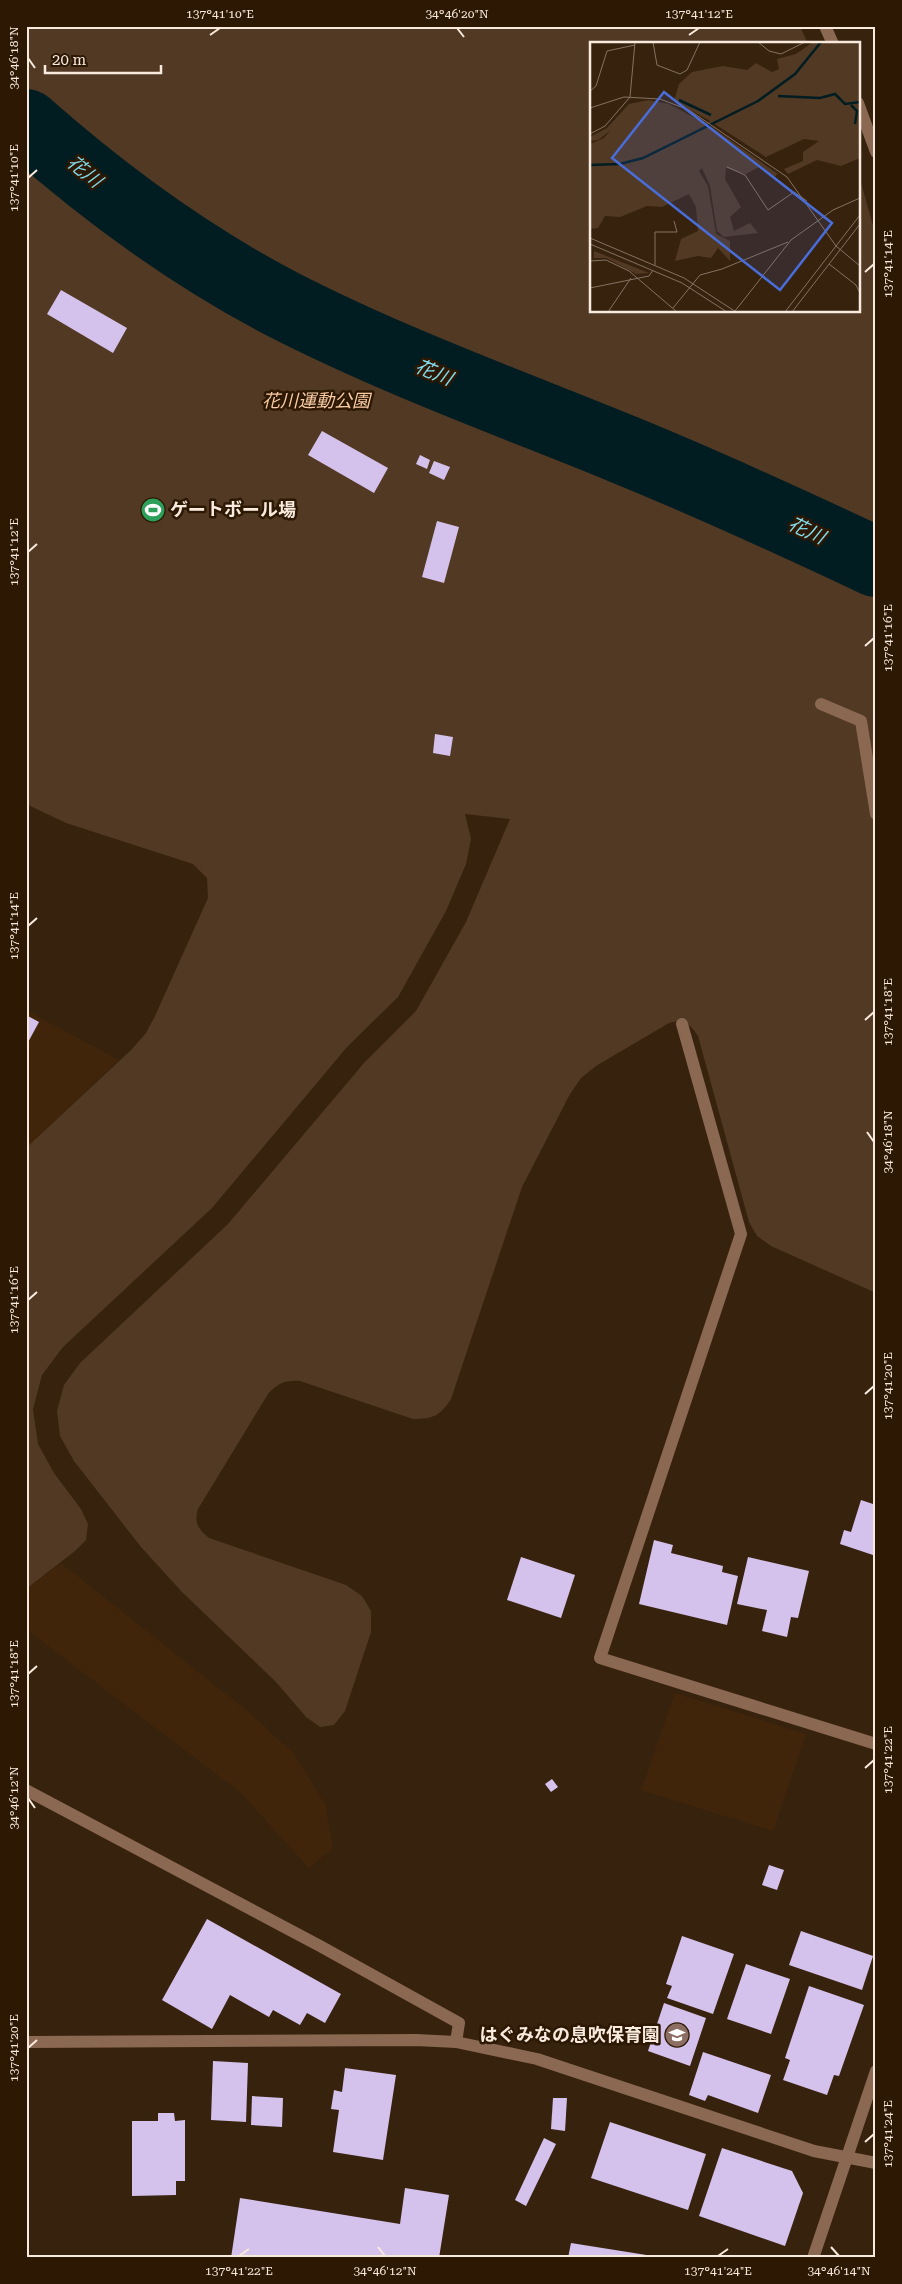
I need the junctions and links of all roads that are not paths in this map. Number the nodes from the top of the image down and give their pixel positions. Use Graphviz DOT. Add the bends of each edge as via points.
graph roads {
  1 [pos="825,26"];
  2 [pos="832,42"];
  3 [pos="860,108"];
  4 [pos="876,152"];
  5 [pos="821,704"];
  6 [pos="876,814"];
  7 [pos="682,1024"];
  8 [pos="876,1744"];
  9 [pos="26,1790"];
  10 [pos="26,2042"];
  11 [pos="456,2042"];
  12 [pos="876,2071"];
  13 [pos="846,2157"];
  14 [pos="876,2163"];
  15 [pos="813,2258"];
  1 -- 2 [label="street"];
  3 -- 4 [label="street"];
  5 -- 6 [label="street" via="861,721"];
  7 -- 8 [label="street" via="741,1234 600,1658"];
  9 -- 11 [label="street" via="459,2023"];
  10 -- 11 [label="street"];
  11 -- 13 [label="street" via="537,2059 814,2151"];
  12 -- 13 [label="street"];
  13 -- 14 [label="street"];
  13 -- 15 [label="street"];
}
